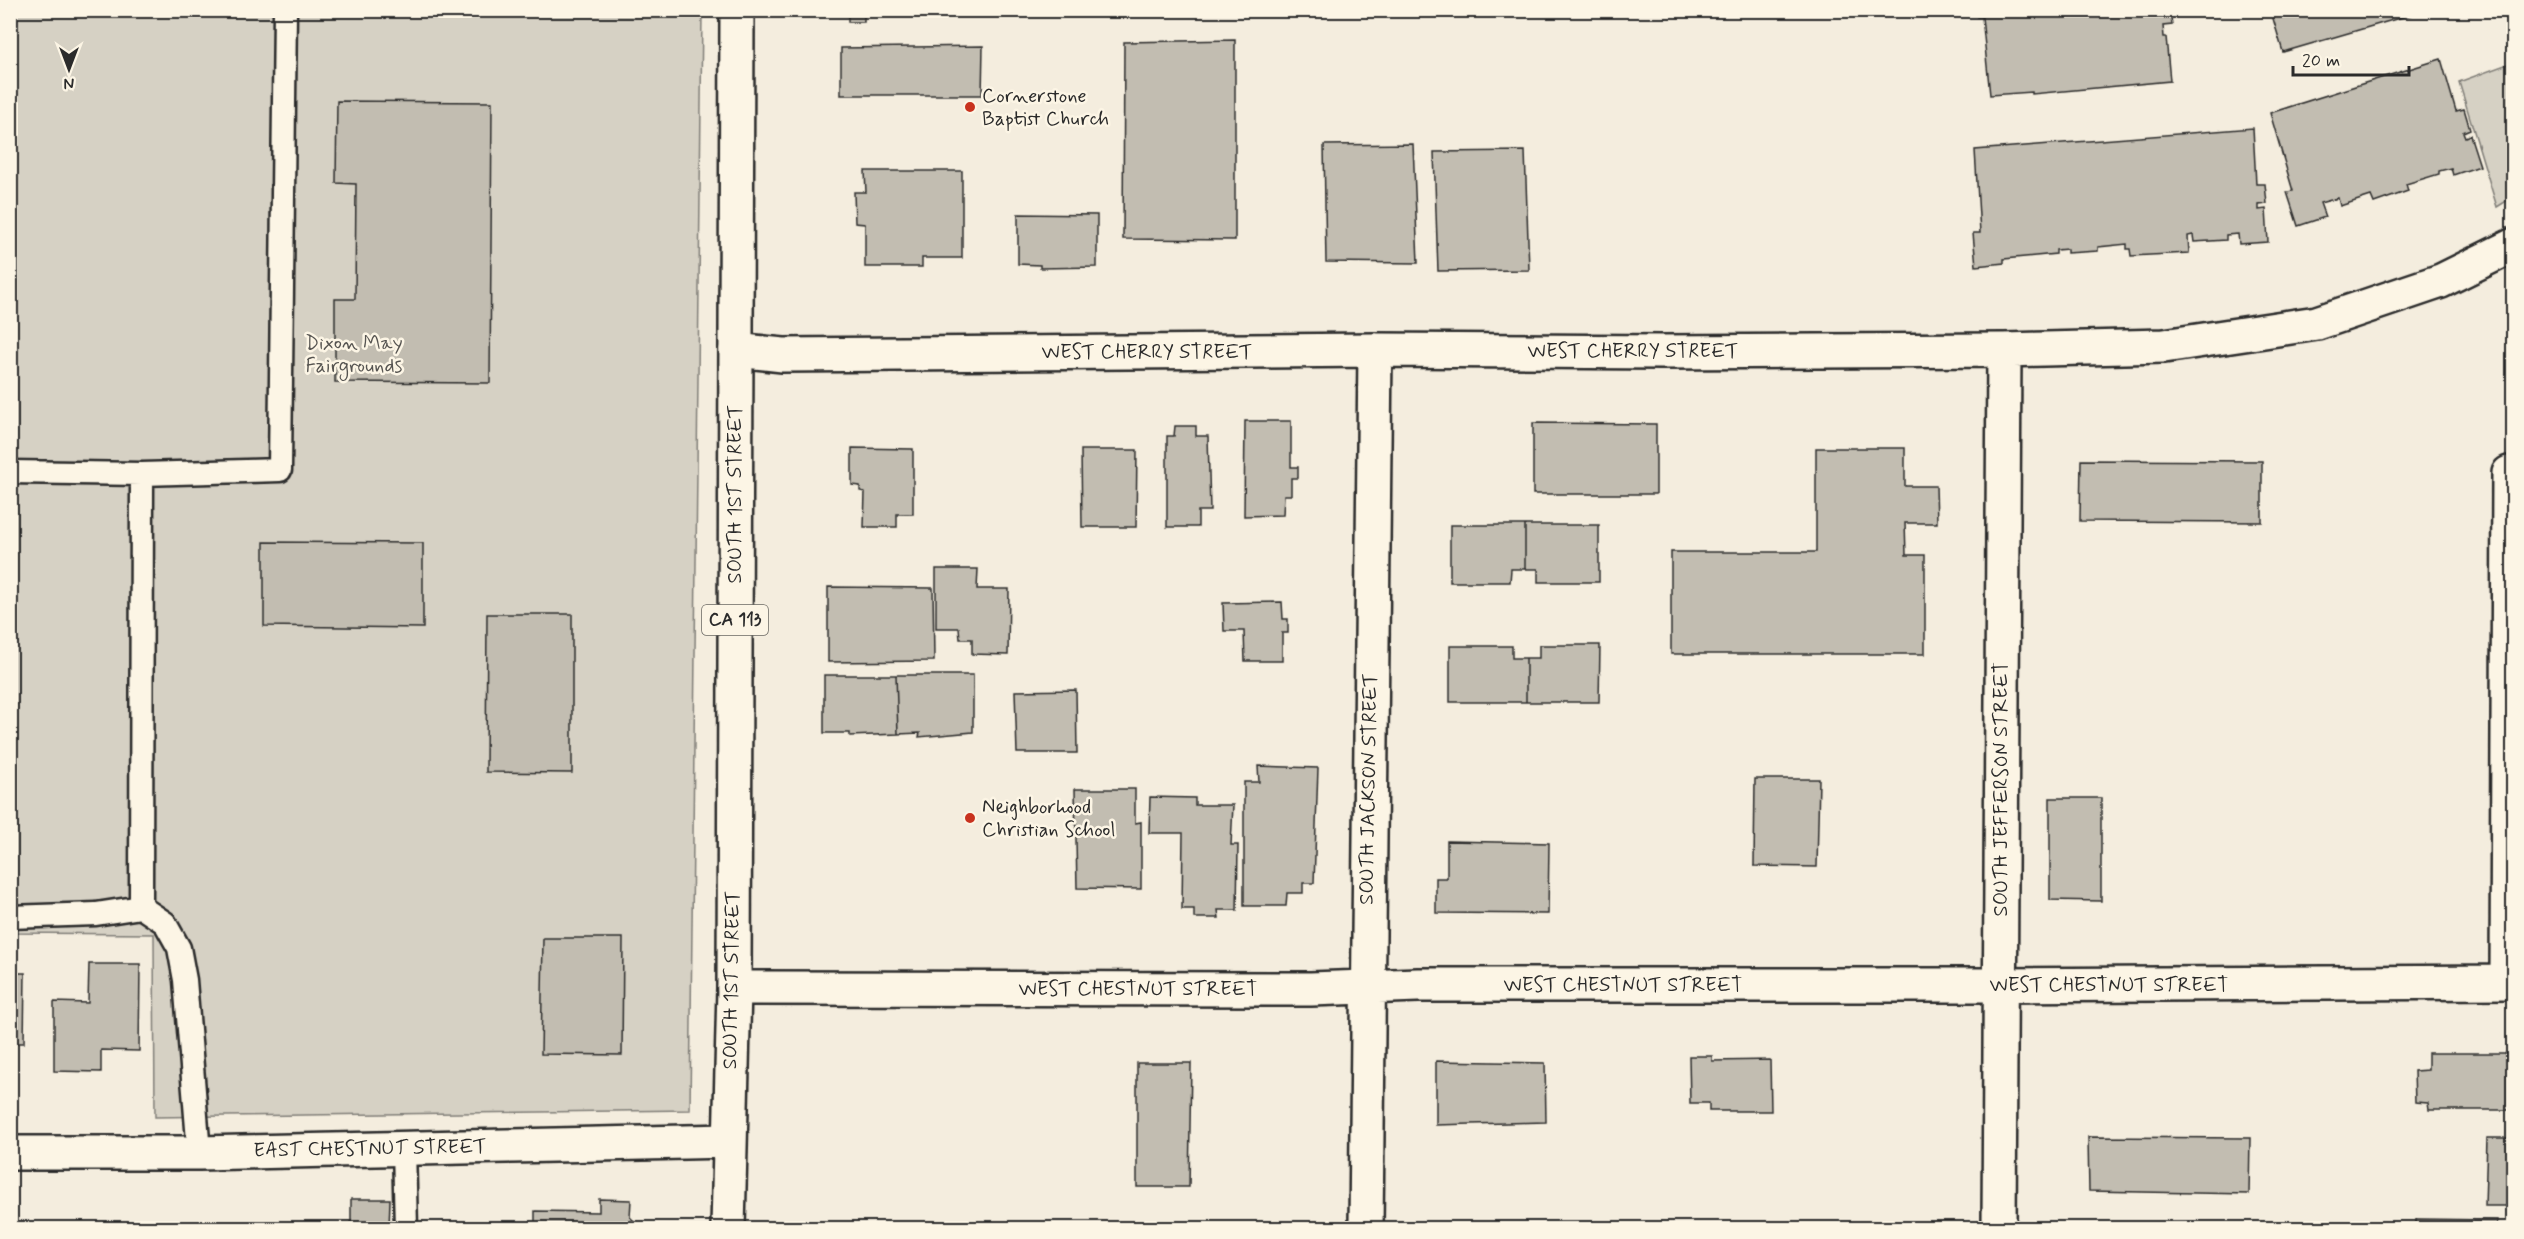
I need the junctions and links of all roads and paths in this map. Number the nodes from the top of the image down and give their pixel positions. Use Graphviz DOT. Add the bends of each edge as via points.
graph roads {
  1 [pos="285,10"];
  2 [pos="737,10"];
  3 [pos="2514,245"];
  4 [pos="736,350"];
  5 [pos="1375,350"];
  6 [pos="2004,350"];
  7 [pos="10,472"];
  8 [pos="2512,473"];
  9 [pos="142,474"];
  10 [pos="141,908"];
  11 [pos="10,917"];
  12 [pos="2510,982"];
  13 [pos="1999,985"];
  14 [pos="1367,986"];
  15 [pos="734,988"];
  16 [pos="729,1141"];
  17 [pos="404,1148"];
  18 [pos="199,1153"];
  19 [pos="10,1154"];
  20 [pos="406,1228"];
  21 [pos="728,1228"];
  22 [pos="1366,1228"];
  23 [pos="1999,1228"];
  1 -- 9 [label="lane" via="280,470"];
  2 -- 4 [label="street, SOUTH 1ST STREET / CA 113"];
  3 -- 6 [label="street, WEST CHERRY STREET" via="2441,281 2318,323 2164,346"];
  4 -- 5 [label="street, WEST CHERRY STREET" via="783,355"];
  4 -- 15 [label="street, SOUTH 1ST STREET / CA 113"];
  5 -- 6 [label="street, WEST CHERRY STREET"];
  5 -- 14 [label="street, SOUTH JACKSON STREET"];
  6 -- 13 [label="street, SOUTH JEFFERSON STREET"];
  7 -- 9 [label="lane"];
  8 -- 12 [label="street"];
  9 -- 10 [label="lane"];
  10 -- 11 [label="lane"];
  10 -- 18 [label="lane" via="165,923 179,948"];
  12 -- 13 [label="street, WEST CHESTNUT STREET"];
  13 -- 14 [label="street, WEST CHESTNUT STREET"];
  13 -- 23 [label="street, SOUTH JEFFERSON STREET"];
  14 -- 15 [label="street, WEST CHESTNUT STREET"];
  14 -- 22 [label="street, SOUTH JACKSON STREET"];
  15 -- 16 [label="street, SOUTH 1ST STREET / CA 113"];
  16 -- 17 [label="street, EAST CHESTNUT STREET"];
  16 -- 21 [label="street, SOUTH 1ST STREET / CA 113"];
  17 -- 18 [label="street, EAST CHESTNUT STREET"];
  17 -- 20 [label="lane"];
  18 -- 19 [label="street, EAST CHESTNUT STREET"];
}
